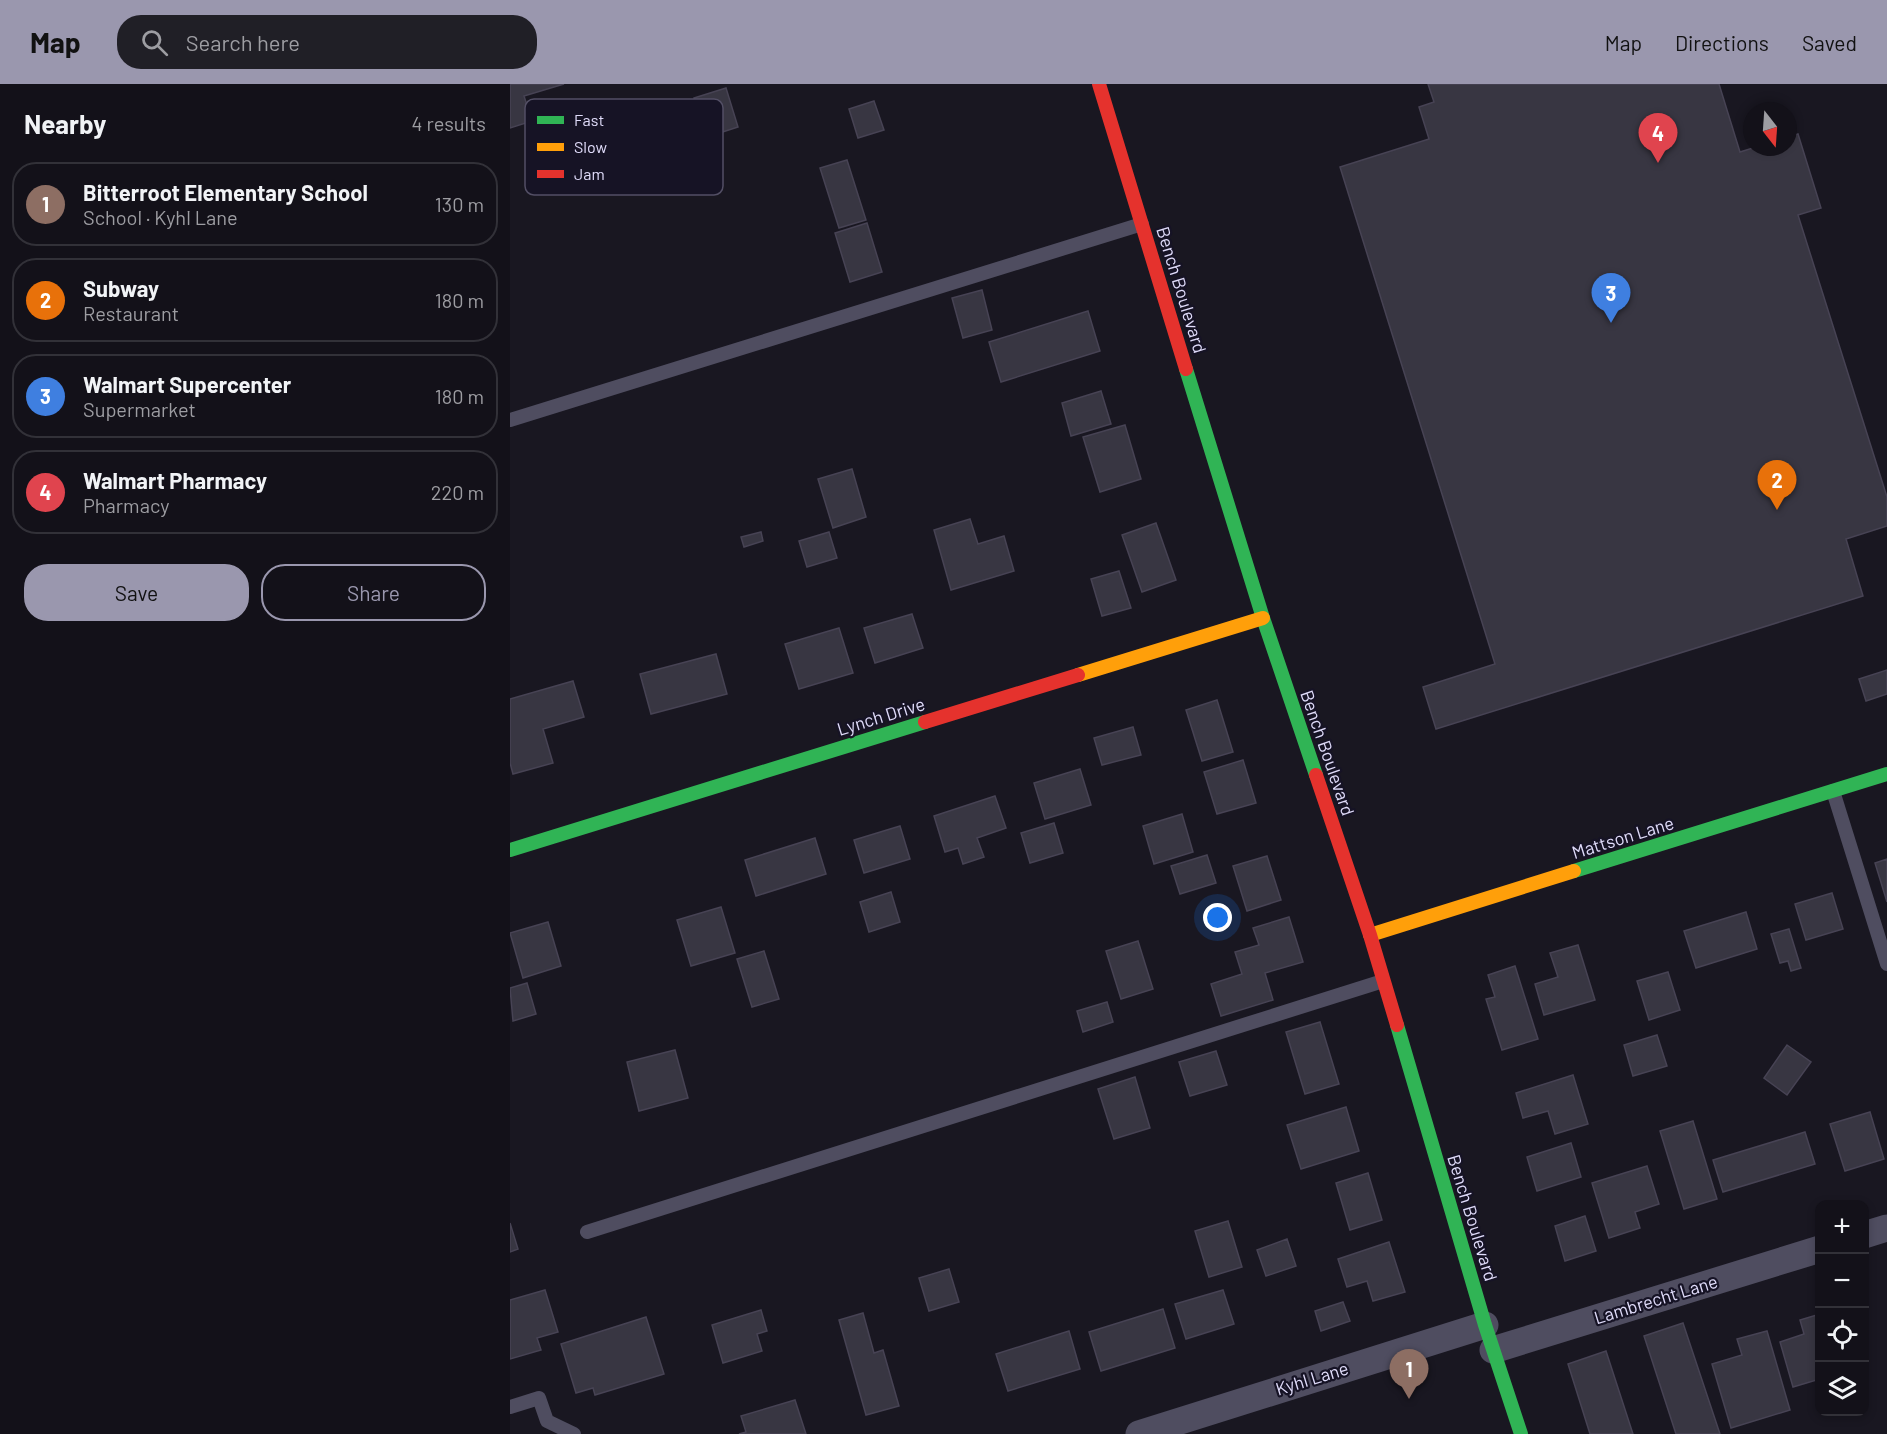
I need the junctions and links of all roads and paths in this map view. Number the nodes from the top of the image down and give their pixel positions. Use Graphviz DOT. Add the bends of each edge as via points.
graph roads {
  1 [pos="1099,84"];
  2 [pos="1142,224"];
  3 [pos="510,420"];
  4 [pos="1263,618"];
  5 [pos="1887,774"];
  6 [pos="1833,791"];
  7 [pos="510,850"];
  8 [pos="1370,935"];
  9 [pos="1887,964"];
  10 [pos="1383,981"];
  11 [pos="1887,1228"];
  12 [pos="587,1232"];
  13 [pos="1869,1233"];
  14 [pos="1815,1250"];
  15 [pos="1489,1338"];
  16 [pos="510,1407"];
  17 [pos="574,1434"];
  18 [pos="1139,1434"];
  19 [pos="1521,1434"];
  1 -- 2 [label="main road, Bench Boulevard"];
  2 -- 3 [label="lane"];
  2 -- 4 [label="main road, Bench Boulevard"];
  4 -- 7 [label="main road, Lynch Drive"];
  4 -- 8 [label="main road, Bench Boulevard"];
  5 -- 6 [label="main road, Mattson Lane"];
  6 -- 8 [label="main road, Mattson Lane"];
  6 -- 9 [label="lane"];
  8 -- 10 [label="main road, Bench Boulevard"];
  10 -- 12 [label="lane"];
  10 -- 15 [label="main road, Bench Boulevard"];
  11 -- 13 [label="street"];
  14 -- 15 [label="street, Lambrecht Lane"];
  15 -- 18 [label="street, Kyhl Lane"];
  15 -- 19 [label="main road, Bench Boulevard"];
  16 -- 17 [label="lane" via="539,1398 547,1421"];
}
